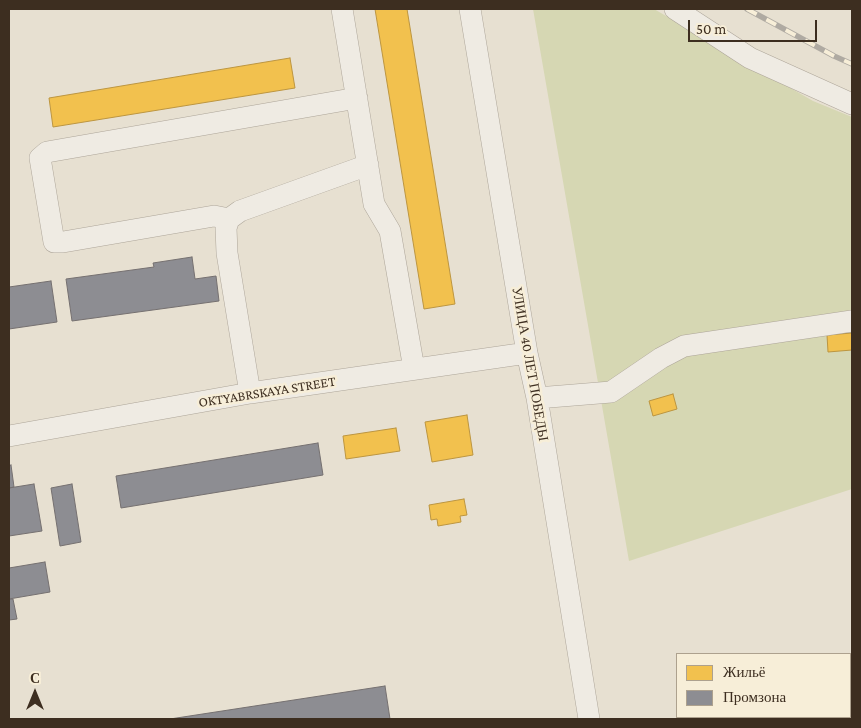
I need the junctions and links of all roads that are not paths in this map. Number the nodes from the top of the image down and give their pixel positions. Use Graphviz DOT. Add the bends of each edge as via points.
graph roads {
  1 [pos="342,9"];
  2 [pos="470,9"];
  3 [pos="675,9"];
  4 [pos="357,98"];
  5 [pos="852,104"];
  6 [pos="368,165"];
  7 [pos="230,219"];
  8 [pos="852,322"];
  9 [pos="527,353"];
  10 [pos="414,369"];
  11 [pos="250,393"];
  12 [pos="537,398"];
  13 [pos="9,436"];
  14 [pos="590,719"];
  1 -- 4 [label="street"];
  2 -- 9 [label="street, УЛИЦА 40 ЛЕТ ПОБЕДЫ"];
  3 -- 5 [label="street" via="750,58"];
  4 -- 6 [label="street"];
  4 -- 7 [label="street" via="47,152 40,158 54,242 214,216"];
  6 -- 7 [label="street" via="240,211"];
  6 -- 10 [label="street" via="374,204 390,230"];
  7 -- 11 [label="street" via="226,228 227,253"];
  8 -- 12 [label="street" via="684,346 611,392"];
  9 -- 10 [label="street, OKTYABRSKAYA STREET"];
  9 -- 12 [label="street, УЛИЦА 40 ЛЕТ ПОБЕДЫ"];
  10 -- 11 [label="street, OKTYABRSKAYA STREET"];
  11 -- 13 [label="street, OKTYABRSKAYA STREET"];
  12 -- 14 [label="street, УЛИЦА 40 ЛЕТ ПОБЕДЫ"];
}
